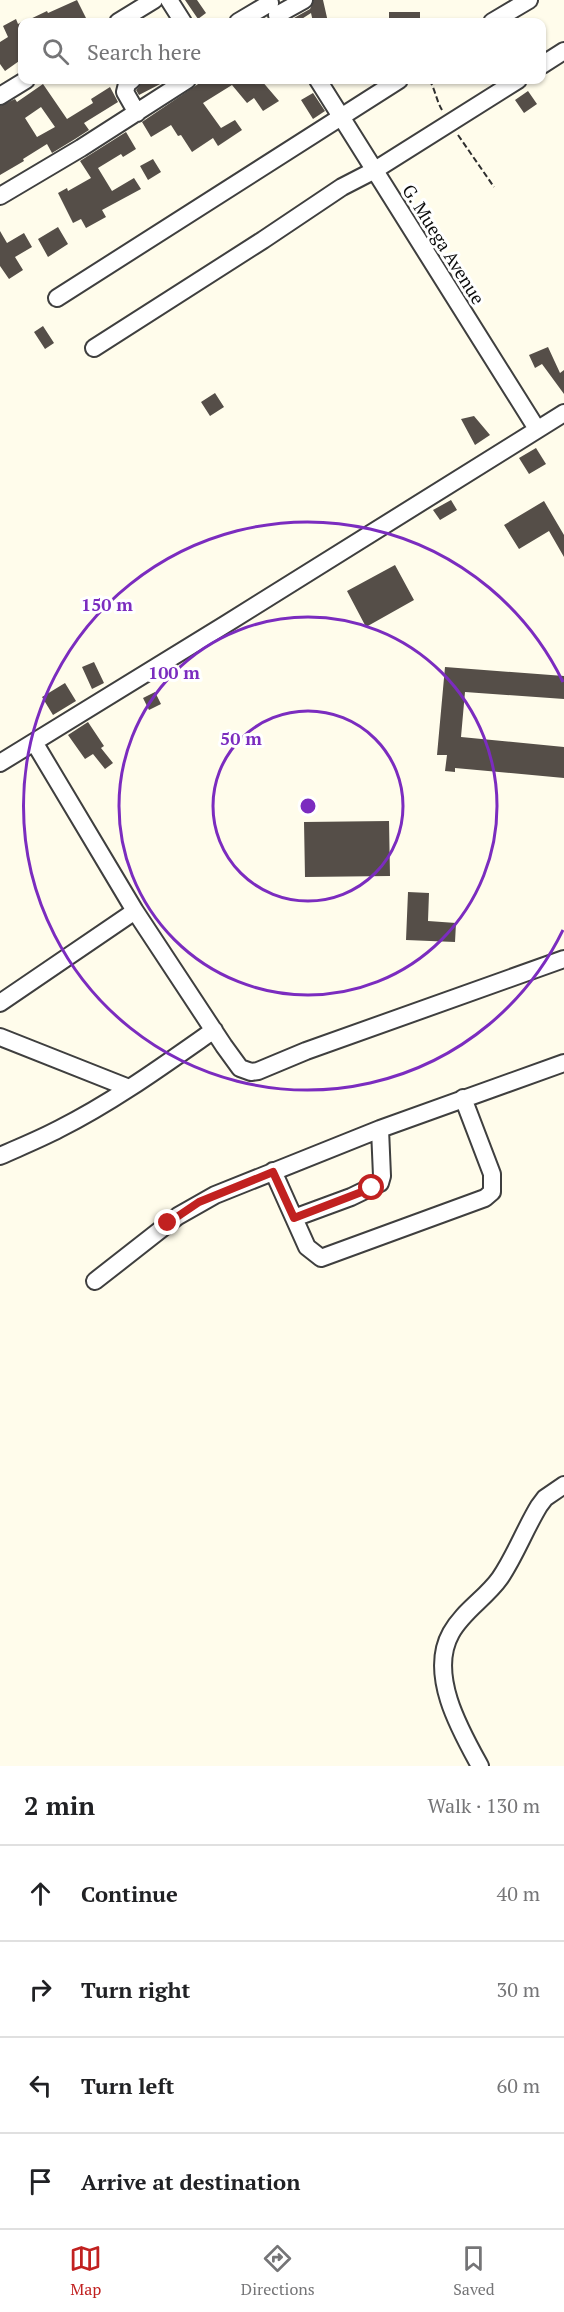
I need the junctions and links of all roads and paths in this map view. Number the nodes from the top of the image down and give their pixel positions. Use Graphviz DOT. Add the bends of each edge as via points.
graph roads {
  1 [pos="154,0"];
  2 [pos="169,0"];
  3 [pos="304,0"];
  4 [pos="529,0"];
  5 [pos="274,10"];
  6 [pos="125,18"];
  7 [pos="180,18"];
  8 [pos="250,18"];
  9 [pos="499,18"];
  10 [pos="564,51"];
  11 [pos="546,62"];
  12 [pos="20,84"];
  13 [pos="127,84"];
  14 [pos="181,84"];
  15 [pos="321,84"];
  16 [pos="392,84"];
  17 [pos="432,84"];
  18 [pos="512,84"];
  19 [pos="0,96"];
  20 [pos="137,113"];
  21 [pos="341,115"];
  22 [pos="450,123"];
  23 [pos="375,170"];
  24 [pos="494,187"];
  25 [pos="0,196"];
  26 [pos="57,298"];
  27 [pos="94,348"];
  28 [pos="564,413"];
  29 [pos="537,429"];
  30 [pos="34,742"];
  31 [pos="0,763"];
  32 [pos="135,911"];
  33 [pos="564,959"];
  34 [pos="0,1003"];
  35 [pos="214,1030"];
  36 [pos="0,1037"];
  37 [pos="564,1064"];
  38 [pos="129,1088"];
  39 [pos="463,1098"];
  40 [pos="380,1129"];
  41 [pos="0,1156"];
  42 [pos="273,1172"];
  43 [pos="294,1218"];
  44 [pos="95,1281"];
  45 [pos="564,1485"];
  46 [pos="480,1766"];
  1 -- 6 [label="street"];
  2 -- 7 [label="street"];
  3 -- 5 [label="street"];
  4 -- 9 [label="street"];
  5 -- 8 [label="street"];
  10 -- 11 [label="street"];
  12 -- 19 [label="street"];
  13 -- 20 [label="street" via="125,92"];
  14 -- 20 [label="street"];
  15 -- 21 [label="street, G. Muega Avenue"];
  16 -- 21 [label="street"];
  17 -- 22 [label="path" via="436,100"];
  18 -- 22 [label="street"];
  20 -- 25 [label="street"];
  21 -- 23 [label="street, G. Muega Avenue"];
  21 -- 26 [label="street"];
  22 -- 23 [label="street"];
  22 -- 24 [label="path"];
  23 -- 27 [label="street" via="342,187"];
  23 -- 29 [label="street, G. Muega Avenue"];
  28 -- 29 [label="street"];
  29 -- 30 [label="street"];
  30 -- 31 [label="street"];
  30 -- 32 [label="street"];
  32 -- 34 [label="street"];
  32 -- 35 [label="street"];
  33 -- 35 [label="street" via="258,1071 240,1068"];
  35 -- 38 [label="street"];
  36 -- 38 [label="street"];
  37 -- 39 [label="street"];
  38 -- 41 [label="street" via="60,1129"];
  39 -- 40 [label="street"];
  39 -- 43 [label="street" via="492,1174 492,1192 485,1198 321,1258 307,1247"];
  40 -- 42 [label="street"];
  40 -- 43 [label="street" via="380,1183"];
  42 -- 43 [label="street"];
  42 -- 44 [label="street" via="199,1202"];
  45 -- 46 [label="street" via="539,1506 499,1579 462,1619 446,1646 447,1694"];
}
